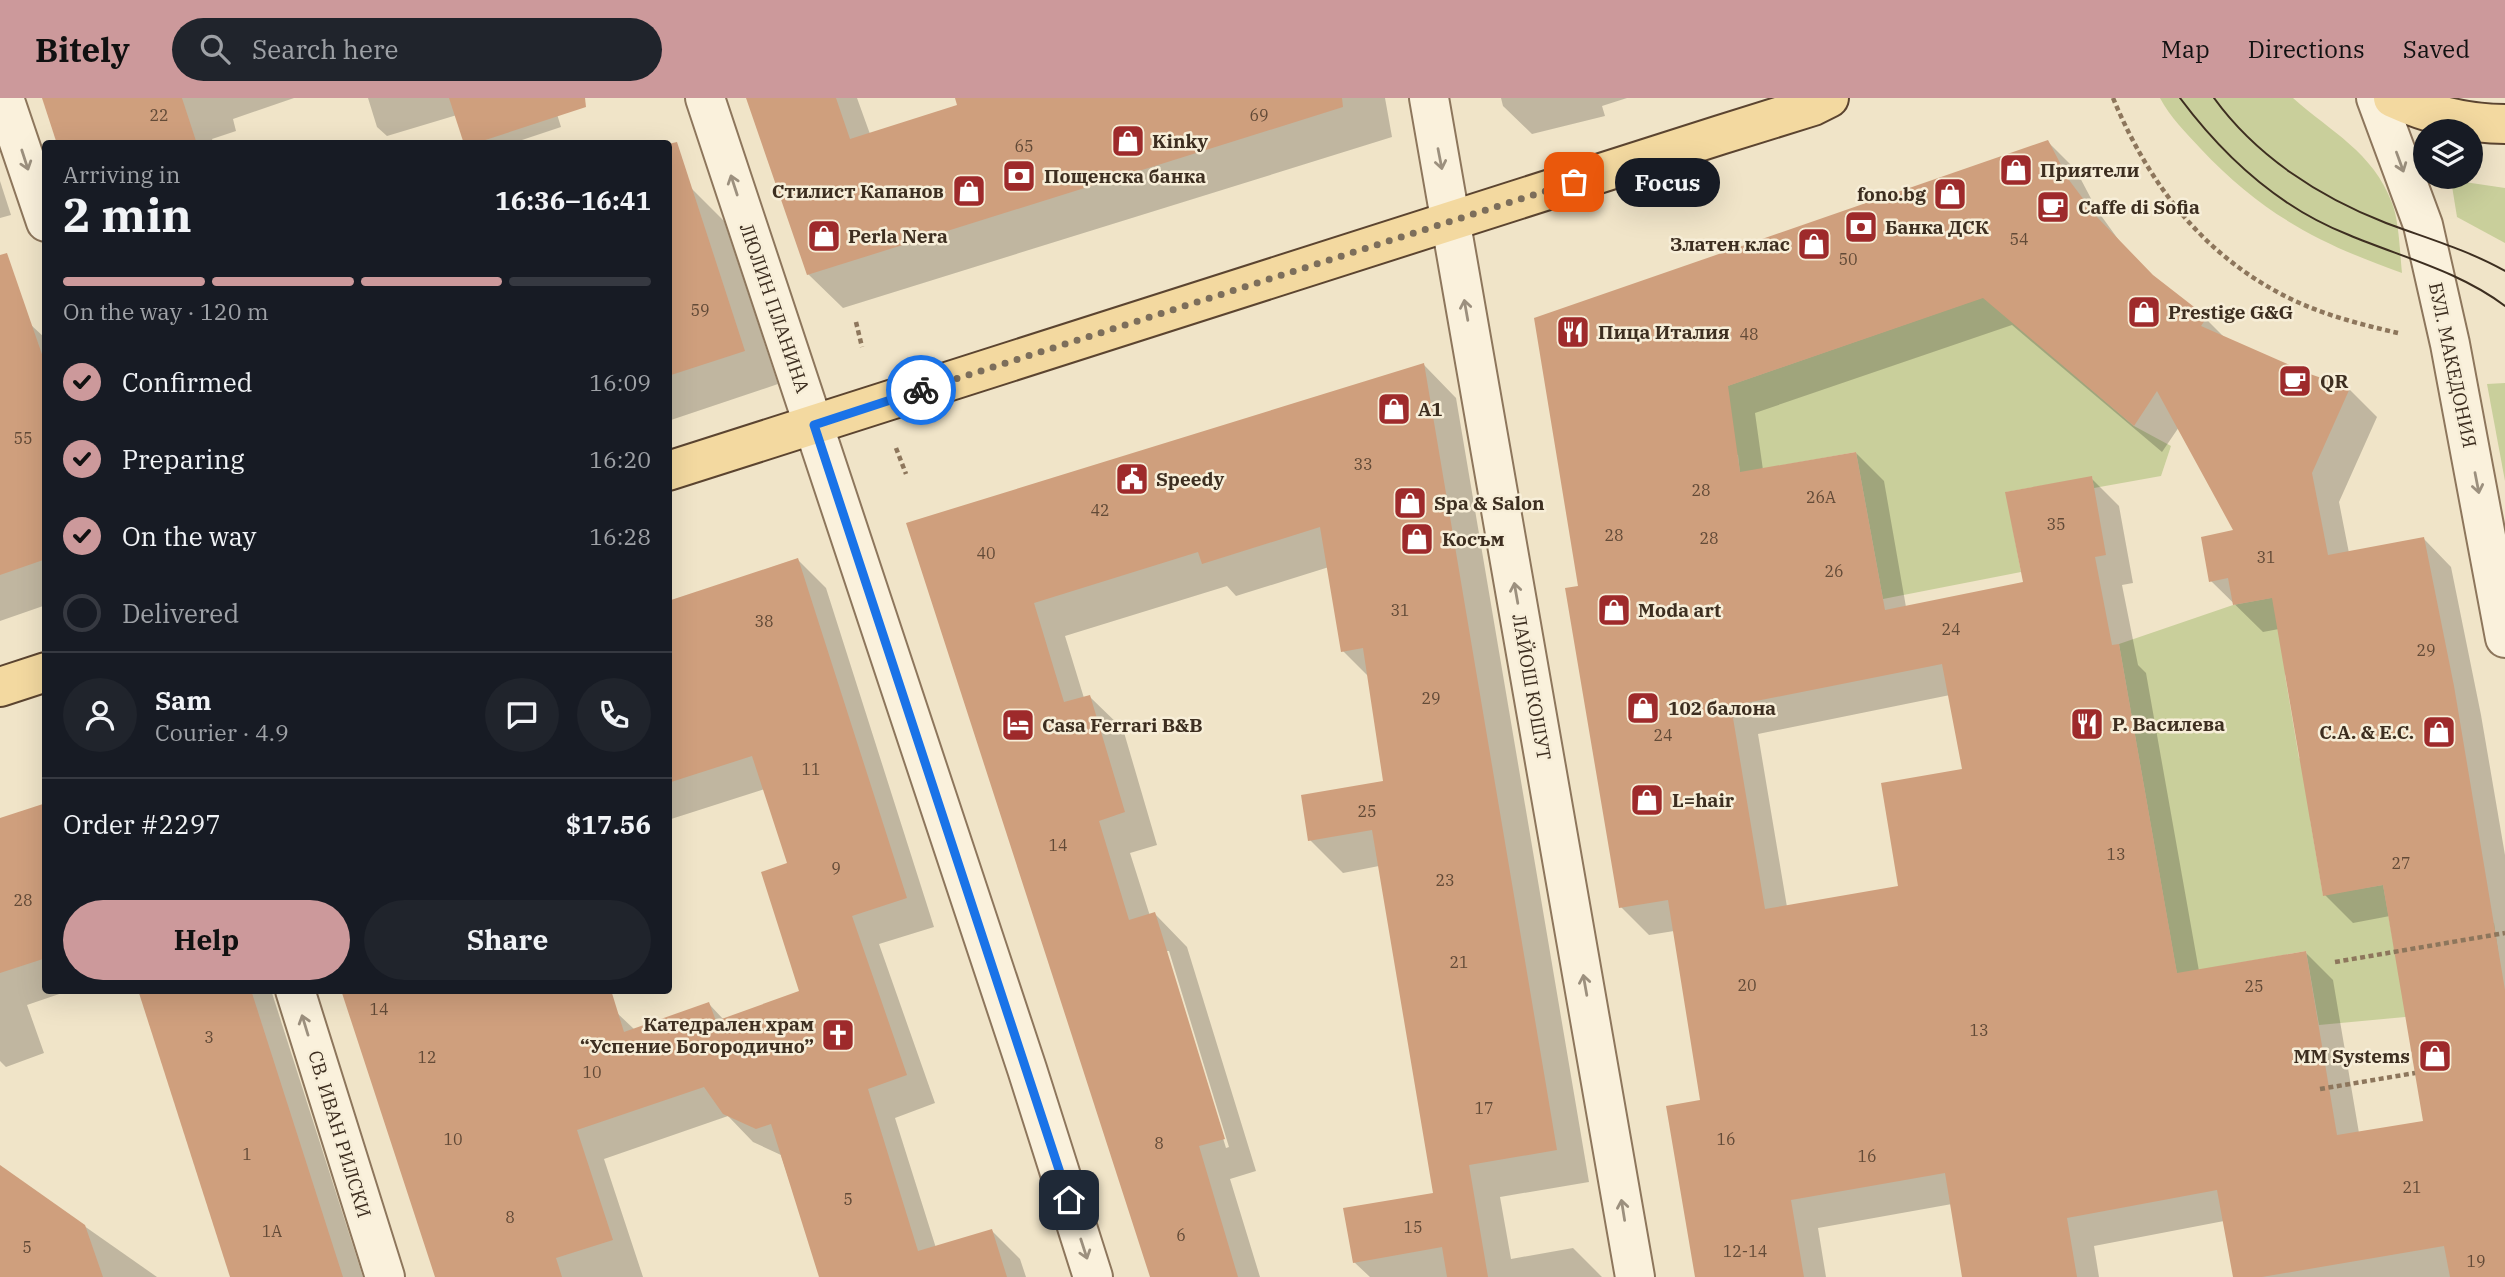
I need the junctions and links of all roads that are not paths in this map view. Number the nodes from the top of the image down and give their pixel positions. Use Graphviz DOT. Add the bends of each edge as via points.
graph roads {
  1 [pos="4,98"];
  2 [pos="705,98"];
  3 [pos="1429,98"];
  4 [pos="1854,98"];
  5 [pos="2376,98"];
  6 [pos="2393,98"];
  7 [pos="1821,102"];
  8 [pos="2505,124"];
  9 [pos="42,210"];
  10 [pos="1452,220"];
  11 [pos="814,425"];
  12 [pos="672,470"];
  13 [pos="2505,638"];
  14 [pos="42,673"];
  15 [pos="0,687"];
  16 [pos="296,994"];
  17 [pos="385,1277"];
  18 [pos="1093,1277"];
  19 [pos="1635,1277"];
  1 -- 9 [label="street, one-way"];
  11 -- 2 [label="street, ЛЮЛИН ПЛАНИНА, one-way"];
  3 -- 10 [label="street, ЛАЙОШ КОШУТ, one-way"];
  4 -- 7 [label="main road"];
  5 -- 13 [label="street, БУЛ. МАКЕДОНИЯ, one-way" via="2423,225"];
  6 -- 8 [label="main road" via="2456,120"];
  7 -- 10 [label="main road"];
  10 -- 11 [label="main road"];
  19 -- 10 [label="street, ЛАЙОШ КОШУТ, one-way"];
  11 -- 12 [label="main road"];
  11 -- 18 [label="street, ЛЮЛИН ПЛАНИНА, one-way"];
  14 -- 15 [label="main road"];
  17 -- 16 [label="street, СВ. ИВАН РИЛСКИ, one-way"];
}
